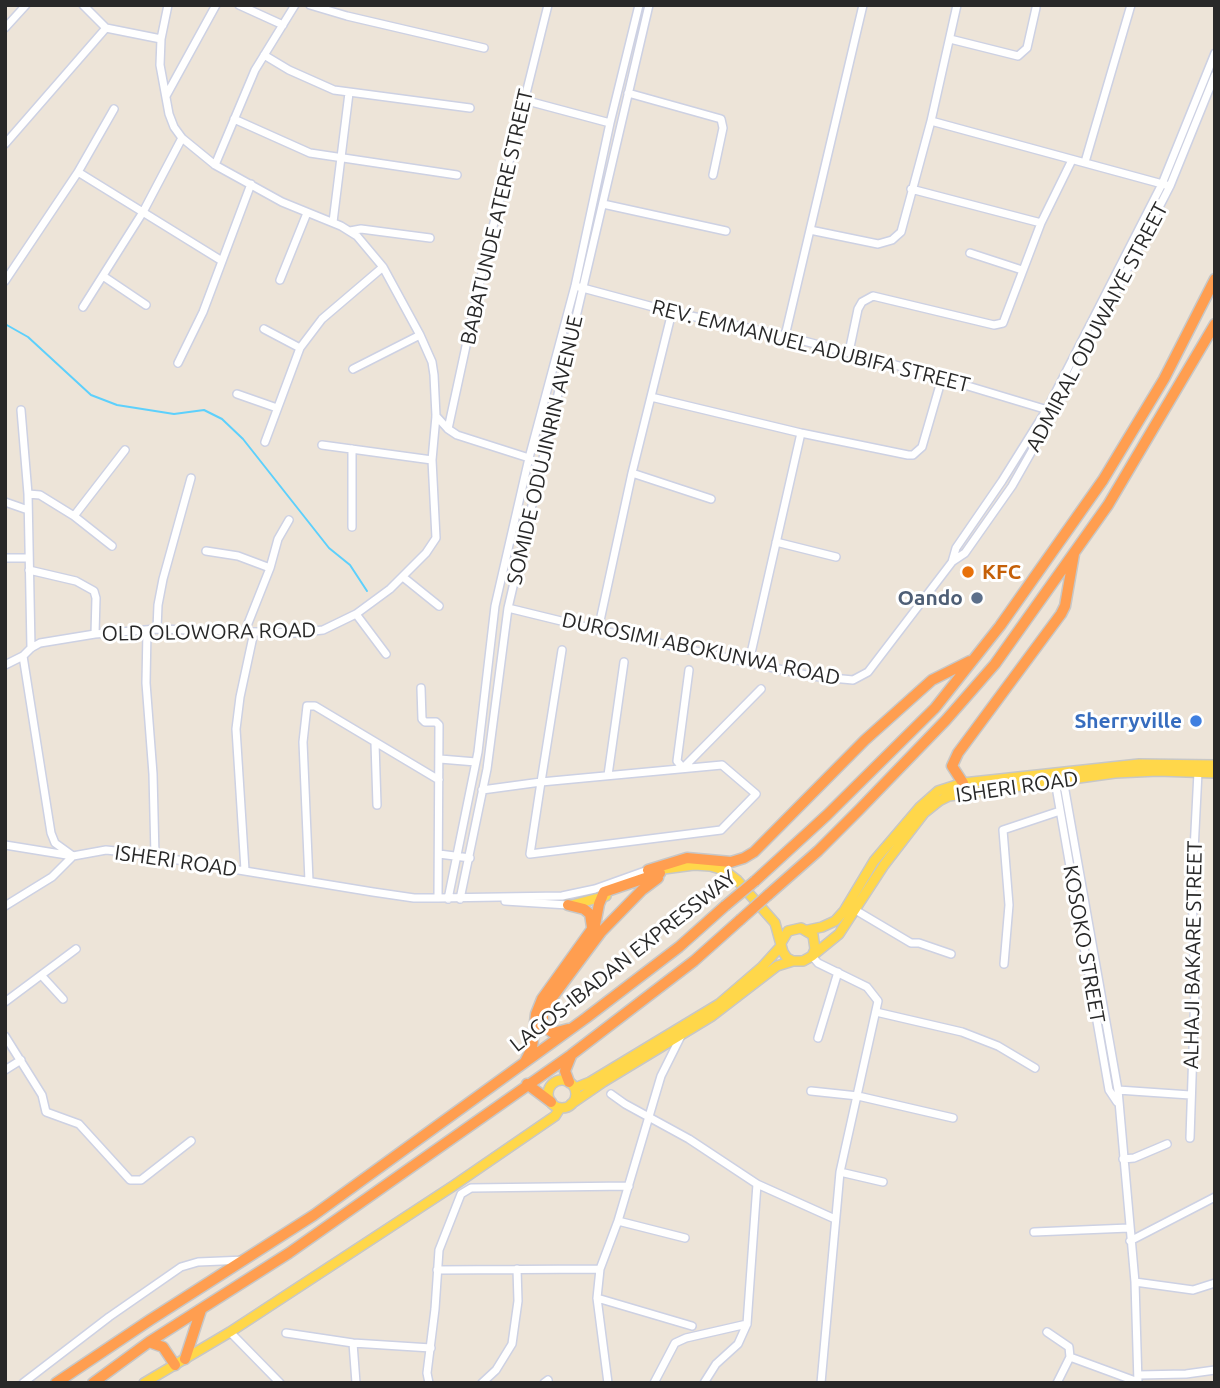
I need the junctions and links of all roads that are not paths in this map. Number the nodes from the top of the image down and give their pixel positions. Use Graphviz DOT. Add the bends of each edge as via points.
graph roads {
  1 [pos="26,5"];
  2 [pos="83,5"];
  3 [pos="168,5"];
  4 [pos="216,5"];
  5 [pos="239,5"];
  6 [pos="295,5"];
  7 [pos="310,5"];
  8 [pos="548,5"];
  9 [pos="639,5"];
  10 [pos="649,5"];
  11 [pos="863,5"];
  12 [pos="957,5"];
  13 [pos="1132,5"];
  14 [pos="1036,8"];
  15 [pos="283,25"];
  16 [pos="5,28"];
  17 [pos="106,28"];
  18 [pos="161,38"];
  19 [pos="950,39"];
  20 [pos="484,48"];
  21 [pos="1215,52"];
  22 [pos="264,55"];
  23 [pos="1215,75"];
  24 [pos="349,93"];
  25 [pos="628,93"];
  26 [pos="166,97"];
  27 [pos="524,100"];
  28 [pos="470,108"];
  29 [pos="114,109"];
  30 [pos="234,119"];
  31 [pos="930,121"];
  32 [pos="610,123"];
  33 [pos="182,138"];
  34 [pos="5,144"];
  35 [pos="342,158"];
  36 [pos="1072,160"];
  37 [pos="1085,162"];
  38 [pos="215,165"];
  39 [pos="78,172"];
  40 [pos="457,175"];
  41 [pos="713,175"];
  42 [pos="251,184"];
  43 [pos="1166,185"];
  44 [pos="911,189"];
  45 [pos="603,204"];
  46 [pos="143,212"];
  47 [pos="307,213"];
  48 [pos="332,222"];
  49 [pos="1041,223"];
  50 [pos="810,230"];
  51 [pos="350,231"];
  52 [pos="726,231"];
  53 [pos="430,238"];
  54 [pos="970,253"];
  55 [pos="222,261"];
  56 [pos="383,268"];
  57 [pos="1022,270"];
  58 [pos="103,276"];
  59 [pos="1215,279"];
  60 [pos="280,280"];
  61 [pos="5,281"];
  62 [pos="579,287"];
  63 [pos="146,305"];
  64 [pos="83,307"];
  65 [pos="671,312"];
  66 [pos="1215,324"];
  67 [pos="264,329"];
  68 [pos="420,335"];
  69 [pos="785,336"];
  70 [pos="300,348"];
  71 [pos="849,352"];
  72 [pos="178,363"];
  73 [pos="353,369"];
  74 [pos="942,378"];
  75 [pos="237,394"];
  76 [pos="651,397"];
  77 [pos="276,408"];
  78 [pos="21,410"];
  79 [pos="1051,410"];
  80 [pos="436,416"];
  81 [pos="448,429"];
  82 [pos="801,433"];
  83 [pos="265,442"];
  84 [pos="322,445"];
  85 [pos="352,449"];
  86 [pos="125,450"];
  87 [pos="528,458"];
  88 [pos="432,460"];
  89 [pos="541,467"];
  90 [pos="632,472"];
  91 [pos="191,478"];
  92 [pos="29,494"];
  93 [pos="711,499"];
  94 [pos="5,502"];
  95 [pos="28,510"];
  96 [pos="74,516"];
  97 [pos="289,520"];
  98 [pos="352,527"];
  99 [pos="776,541"];
  100 [pos="112,546"];
  101 [pos="1076,547"];
  102 [pos="206,551"];
  103 [pos="5,558"];
  104 [pos="29,558"];
  105 [pos="836,558"];
  106 [pos="270,568"];
  107 [pos="29,569"];
  108 [pos="403,577"];
  109 [pos="439,606"];
  110 [pos="508,608"];
  111 [pos="356,614"];
  112 [pos="157,629"];
  113 [pos="147,630"];
  114 [pos="598,630"];
  115 [pos="245,631"];
  116 [pos="254,632"];
  117 [pos="491,632"];
  118 [pos="504,633"];
  119 [pos="95,634"];
  120 [pos="31,648"];
  121 [pos="562,650"];
  122 [pos="386,654"];
  123 [pos="23,656"];
  124 [pos="973,659"];
  125 [pos="749,662"];
  126 [pos="624,663"];
  127 [pos="5,664"];
  128 [pos="689,670"];
  129 [pos="421,688"];
  130 [pos="761,689"];
  131 [pos="375,743"];
  132 [pos="440,759"];
  133 [pos="476,762"];
  134 [pos="1215,765"];
  135 [pos="683,768"];
  136 [pos="1198,772"];
  137 [pos="1215,773"];
  138 [pos="608,775"];
  139 [pos="439,780"];
  140 [pos="1059,780"];
  141 [pos="541,782"];
  142 [pos="963,783"];
  143 [pos="482,790"];
  144 [pos="377,805"];
  145 [pos="1060,811"];
  146 [pos="5,845"];
  147 [pos="439,854"];
  148 [pos="73,856"];
  149 [pos="155,856"];
  150 [pos="458,856"];
  151 [pos="470,858"];
  152 [pos="671,869"];
  153 [pos="245,870"];
  154 [pos="648,870"];
  155 [pos="1081,874"];
  156 [pos="1072,876"];
  157 [pos="659,878"];
  158 [pos="737,880"];
  159 [pos="309,881"];
  160 [pos="438,898"];
  161 [pos="601,898"];
  162 [pos="448,899"];
  163 [pos="460,899"];
  164 [pos="490,899"];
  165 [pos="568,905"];
  166 [pos="5,906"];
  167 [pos="857,911"];
  168 [pos="775,923"];
  169 [pos="795,928"];
  170 [pos="592,929"];
  171 [pos="808,930"];
  172 [pos="781,944"];
  173 [pos="76,949"];
  174 [pos="951,954"];
  175 [pos="812,956"];
  176 [pos="793,961"];
  177 [pos="1004,964"];
  178 [pos="838,972"];
  179 [pos="42,976"];
  180 [pos="63,999"];
  181 [pos="5,1002"];
  182 [pos="876,1012"];
  183 [pos="586,1018"];
  184 [pos="5,1036"];
  185 [pos="681,1036"];
  186 [pos="818,1038"];
  187 [pos="572,1055"];
  188 [pos="20,1060"];
  189 [pos="520,1067"];
  190 [pos="1035,1068"];
  191 [pos="5,1070"];
  192 [pos="527,1084"];
  193 [pos="572,1085"];
  194 [pos="1118,1090"];
  195 [pos="811,1091"];
  196 [pos="611,1094"];
  197 [pos="1190,1095"];
  198 [pos="858,1096"];
  199 [pos="571,1104"];
  200 [pos="555,1105"];
  201 [pos="1119,1105"];
  202 [pos="648,1115"];
  203 [pos="953,1118"];
  204 [pos="1190,1138"];
  205 [pos="191,1141"];
  206 [pos="1167,1144"];
  207 [pos="1123,1159"];
  208 [pos="840,1172"];
  209 [pos="883,1182"];
  210 [pos="757,1184"];
  211 [pos="629,1186"];
  212 [pos="1215,1197"];
  213 [pos="835,1219"];
  214 [pos="618,1221"];
  215 [pos="1129,1228"];
  216 [pos="1034,1232"];
  217 [pos="685,1238"];
  218 [pos="1130,1241"];
  219 [pos="245,1260"];
  220 [pos="517,1269"];
  221 [pos="600,1269"];
  222 [pos="438,1270"];
  223 [pos="1135,1282"];
  224 [pos="1215,1283"];
  225 [pos="597,1298"];
  226 [pos="201,1309"];
  227 [pos="747,1324"];
  228 [pos="692,1326"];
  229 [pos="230,1332"];
  230 [pos="1047,1332"];
  231 [pos="286,1333"];
  232 [pos="149,1342"];
  233 [pos="353,1343"];
  234 [pos="431,1348"];
  235 [pos="1070,1357"];
  236 [pos="186,1359"];
  237 [pos="175,1365"];
  238 [pos="1215,1370"];
  239 [pos="1138,1380"];
  240 [pos="23,1383"];
  241 [pos="57,1383"];
  242 [pos="93,1383"];
  243 [pos="144,1383"];
  244 [pos="280,1383"];
  245 [pos="356,1383"];
  246 [pos="429,1383"];
  247 [pos="482,1383"];
  248 [pos="608,1383"];
  249 [pos="654,1383"];
  250 [pos="704,1383"];
  251 [pos="821,1383"];
  252 [pos="1057,1383"];
  1 -- 16 [label="street"];
  2 -- 17 [label="street"];
  3 -- 18 [label="street, OLD OLOWORA ROAD"];
  4 -- 26 [label="street"];
  5 -- 15 [label="street"];
  6 -- 15 [label="street"];
  7 -- 20 [label="street"];
  8 -- 27 [label="street, BABATUNDE ATERE STREET"];
  9 -- 32 [label="street"];
  10 -- 25 [label="street, SOMIDE ODUJINRIN AVENUE"];
  11 -- 50 [label="street"];
  12 -- 19 [label="street"];
  13 -- 37 [label="street"];
  14 -- 19 [label="street" via="1027,48 1018,55"];
  15 -- 22 [label="street"];
  17 -- 18 [label="street"];
  17 -- 34 [label="street"];
  18 -- 26 [label="street, OLD OLOWORA ROAD"];
  19 -- 31 [label="street"];
  21 -- 43 [label="street, ADMIRAL ODUWAIYE STREET"];
  22 -- 24 [label="street" via="319,85"];
  22 -- 30 [label="street"];
  23 -- 43 [label="street, ADMIRAL ODUWAIYE STREET"];
  24 -- 28 [label="street"];
  24 -- 35 [label="street"];
  25 -- 41 [label="street" via="721,119"];
  25 -- 45 [label="street, SOMIDE ODUJINRIN AVENUE"];
  26 -- 33 [label="street, OLD OLOWORA ROAD"];
  27 -- 32 [label="street"];
  27 -- 81 [label="street, BABATUNDE ATERE STREET"];
  29 -- 39 [label="street"];
  30 -- 35 [label="street" via="310,153"];
  30 -- 38 [label="street"];
  31 -- 36 [label="street"];
  31 -- 44 [label="street"];
  32 -- 62 [label="street"];
  33 -- 38 [label="street, OLD OLOWORA ROAD"];
  33 -- 46 [label="street"];
  35 -- 40 [label="street"];
  35 -- 48 [label="street"];
  36 -- 37 [label="street"];
  36 -- 49 [label="street"];
  37 -- 43 [label="street"];
  38 -- 42 [label="street, OLD OLOWORA ROAD"];
  39 -- 46 [label="street"];
  39 -- 61 [label="street"];
  42 -- 47 [label="street, OLD OLOWORA ROAD"];
  42 -- 55 [label="street"];
  43 -- 79 [label="street, ADMIRAL ODUWAIYE STREET"];
  44 -- 49 [label="street"];
  44 -- 50 [label="street" via="901,232 886,243 869,244"];
  45 -- 52 [label="street"];
  45 -- 62 [label="street, SOMIDE ODUJINRIN AVENUE"];
  46 -- 55 [label="street"];
  46 -- 58 [label="street"];
  47 -- 48 [label="street, OLD OLOWORA ROAD"];
  47 -- 60 [label="street"];
  48 -- 51 [label="street, OLD OLOWORA ROAD"];
  49 -- 57 [label="street"];
  50 -- 69 [label="street"];
  51 -- 53 [label="street"];
  51 -- 56 [label="street, OLD OLOWORA ROAD"];
  54 -- 57 [label="street"];
  55 -- 72 [label="street"];
  56 -- 68 [label="street, OLD OLOWORA ROAD"];
  56 -- 70 [label="street" via="322,319"];
  57 -- 71 [label="street" via="1006,319 998,325 873,296 858,309"];
  58 -- 63 [label="street"];
  58 -- 64 [label="street"];
  59 -- 124 [label="highway, LAGOS-IBADAN EXPRESSWAY" via="1164,379 1103,480 1026,592"];
  62 -- 65 [label="street, REV. EMMANUEL ADUBIFA STREET"];
  62 -- 87 [label="street"];
  62 -- 89 [label="street, SOMIDE ODUJINRIN AVENUE"];
  65 -- 69 [label="street, REV. EMMANUEL ADUBIFA STREET"];
  65 -- 76 [label="street"];
  66 -- 101 [label="highway, LAGOS-IBADAN EXPRESSWAY" via="1108,505"];
  67 -- 70 [label="street"];
  68 -- 73 [label="street"];
  68 -- 80 [label="street, OLD OLOWORA ROAD" via="432,362"];
  69 -- 71 [label="street, REV. EMMANUEL ADUBIFA STREET"];
  70 -- 77 [label="street"];
  71 -- 74 [label="street, REV. EMMANUEL ADUBIFA STREET"];
  74 -- 79 [label="street, REV. EMMANUEL ADUBIFA STREET"];
  74 -- 82 [label="street" via="922,447 913,455"];
  75 -- 77 [label="street"];
  76 -- 82 [label="street"];
  76 -- 90 [label="street"];
  77 -- 83 [label="street"];
  78 -- 92 [label="street"];
  79 -- 125 [label="street, DUROSIMI ABOKUNWA ROAD" via="956,548 952,562 868,672 853,680 833,679"];
  80 -- 81 [label="street"];
  80 -- 88 [label="street, OLD OLOWORA ROAD"];
  81 -- 87 [label="street"];
  82 -- 99 [label="street"];
  84 -- 85 [label="street"];
  85 -- 88 [label="street"];
  85 -- 98 [label="street"];
  86 -- 96 [label="street"];
  87 -- 89 [label="street"];
  87 -- 117 [label="street"];
  88 -- 108 [label="street, OLD OLOWORA ROAD" via="436,538"];
  89 -- 110 [label="street, SOMIDE ODUJINRIN AVENUE"];
  90 -- 93 [label="street"];
  90 -- 114 [label="street"];
  91 -- 112 [label="street" via="163,579"];
  92 -- 95 [label="street"];
  92 -- 96 [label="street" via="40,495"];
  94 -- 95 [label="street"];
  95 -- 104 [label="street"];
  96 -- 100 [label="street"];
  97 -- 106 [label="street"];
  99 -- 105 [label="street"];
  99 -- 125 [label="street"];
  101 -- 142 [label="highway" via="1061,614 955,760 954,771"];
  101 -- 187 [label="highway, LAGOS-IBADAN EXPRESSWAY, bridge" via="995,664 818,851 694,961"];
  102 -- 106 [label="street"];
  103 -- 104 [label="street"];
  104 -- 107 [label="street"];
  106 -- 115 [label="street"];
  107 -- 119 [label="street" via="76,581 94,591"];
  107 -- 120 [label="street"];
  108 -- 109 [label="street"];
  108 -- 111 [label="street, OLD OLOWORA ROAD"];
  110 -- 114 [label="street, DUROSIMI ABOKUNWA ROAD"];
  110 -- 118 [label="street, SOMIDE ODUJINRIN AVENUE"];
  111 -- 116 [label="street, OLD OLOWORA ROAD" via="312,632"];
  111 -- 122 [label="street"];
  112 -- 113 [label="street, OLD OLOWORA ROAD"];
  112 -- 115 [label="street, OLD OLOWORA ROAD"];
  113 -- 119 [label="street, OLD OLOWORA ROAD"];
  113 -- 149 [label="street"];
  114 -- 125 [label="street, DUROSIMI ABOKUNWA ROAD"];
  115 -- 116 [label="street, OLD OLOWORA ROAD"];
  116 -- 153 [label="street" via="236,729"];
  117 -- 118 [label="street"];
  117 -- 133 [label="street"];
  118 -- 143 [label="street, SOMIDE ODUJINRIN AVENUE"];
  119 -- 120 [label="street, OLD OLOWORA ROAD"];
  120 -- 123 [label="street, OLD OLOWORA ROAD"];
  121 -- 141 [label="street"];
  123 -- 127 [label="street, OLD OLOWORA ROAD"];
  123 -- 148 [label="street" via="51,833 55,843"];
  124 -- 154 [label="highway" via="932,680 864,740 754,852 731,862 687,858"];
  124 -- 183 [label="highway, LAGOS-IBADAN EXPRESSWAY, bridge" via="935,708 807,834 679,947"];
  126 -- 138 [label="street"];
  128 -- 135 [label="street" via="677,761"];
  129 -- 132 [label="street" via="422,719 439,725"];
  130 -- 135 [label="street"];
  131 -- 139 [label="street"];
  131 -- 144 [label="street"];
  131 -- 159 [label="street" via="315,706 307,706 303,742"];
  132 -- 133 [label="street"];
  132 -- 139 [label="street"];
  133 -- 150 [label="street"];
  134 -- 142 [label="main road, ISHERI ROAD" via="1139,764"];
  135 -- 138 [label="street"];
  135 -- 141 [label="street" via="722,765 756,794 721,831 530,854"];
  136 -- 137 [label="main road, ISHERI ROAD"];
  136 -- 140 [label="main road, ISHERI ROAD" via="1141,771"];
  136 -- 197 [label="street, ALHAJI BAKARE STREET"];
  138 -- 141 [label="street"];
  139 -- 147 [label="street"];
  140 -- 145 [label="street, KOSOKO STREET"];
  140 -- 155 [label="street, KOSOKO STREET"];
  140 -- 167 [label="main road, ISHERI ROAD" via="939,800 890,858"];
  141 -- 143 [label="street"];
  142 -- 171 [label="main road, ISHERI ROAD" via="930,796 874,861 835,921"];
  143 -- 151 [label="street, SOMIDE ODUJINRIN AVENUE"];
  145 -- 156 [label="street, KOSOKO STREET"];
  145 -- 177 [label="street" via="1003,830 1009,905"];
  146 -- 148 [label="street"];
  147 -- 150 [label="street"];
  147 -- 160 [label="street"];
  148 -- 149 [label="street, ISHERI ROAD" via="106,850"];
  148 -- 166 [label="street" via="52,877"];
  149 -- 153 [label="street, ISHERI ROAD"];
  150 -- 151 [label="street"];
  150 -- 162 [label="street"];
  151 -- 163 [label="street, SOMIDE ODUJINRIN AVENUE"];
  152 -- 154 [label="main road, ISHERI ROAD"];
  152 -- 158 [label="main road, ISHERI ROAD" via="710,866"];
  152 -- 161 [label="highway" via="604,892"];
  153 -- 159 [label="street, ISHERI ROAD"];
  154 -- 164 [label="street, ISHERI ROAD" via="571,894"];
  155 -- 156 [label="street"];
  155 -- 194 [label="street, KOSOKO STREET"];
  156 -- 201 [label="street, KOSOKO STREET" via="1110,1090"];
  157 -- 158 [label="main road, ISHERI ROAD" via="706,869"];
  157 -- 161 [label="main road, ISHERI ROAD"];
  157 -- 183 [label="highway" via="626,905 578,960 548,1003 543,1026 560,1032"];
  158 -- 168 [label="main road, ISHERI ROAD"];
  159 -- 160 [label="street, ISHERI ROAD"];
  160 -- 162 [label="street, ISHERI ROAD"];
  161 -- 165 [label="main road, ISHERI ROAD"];
  161 -- 170 [label="highway"];
  162 -- 163 [label="street, ISHERI ROAD"];
  163 -- 164 [label="street, ISHERI ROAD"];
  164 -- 165 [label="street, ISHERI ROAD"];
  165 -- 170 [label="highway" via="590,914"];
  167 -- 174 [label="street" via="911,943"];
  167 -- 175 [label="main road, ISHERI ROAD" via="839,934"];
  168 -- 169 [label="main road"];
  168 -- 172 [label="main road, ISHERI ROAD"];
  169 -- 171 [label="main road"];
  169 -- 172 [label="main road"];
  170 -- 189 [label="highway" via="542,999 532,1048"];
  171 -- 175 [label="main road" via="816,942"];
  172 -- 176 [label="main road, ISHERI ROAD"];
  172 -- 193 [label="main road" via="719,1004 590,1082"];
  173 -- 179 [label="street"];
  175 -- 176 [label="main road, ISHERI ROAD"];
  175 -- 178 [label="street"];
  176 -- 185 [label="main road" via="777,966"];
  178 -- 182 [label="street" via="875,995"];
  178 -- 186 [label="street"];
  179 -- 180 [label="street"];
  179 -- 181 [label="street"];
  182 -- 190 [label="street" via="962,1032"];
  182 -- 198 [label="street"];
  183 -- 189 [label="highway, LAGOS-IBADAN EXPRESSWAY"];
  184 -- 188 [label="street"];
  185 -- 199 [label="main road"];
  185 -- 202 [label="street"];
  187 -- 192 [label="highway, LAGOS-IBADAN EXPRESSWAY"];
  187 -- 193 [label="highway" via="565,1071"];
  188 -- 191 [label="street"];
  188 -- 205 [label="street" via="42,1095 46,1112 79,1124 134,1182"];
  189 -- 219 [label="highway, LAGOS-IBADAN EXPRESSWAY"];
  192 -- 200 [label="highway"];
  192 -- 226 [label="highway, LAGOS-IBADAN EXPRESSWAY" via="289,1253"];
  193 -- 199 [label="main road" via="576,1097"];
  193 -- 200 [label="main road" via="560,1080 552,1085 548,1093"];
  194 -- 197 [label="street"];
  194 -- 201 [label="street, KOSOKO STREET"];
  195 -- 198 [label="street"];
  196 -- 202 [label="street"];
  197 -- 204 [label="street, ALHAJI BAKARE STREET"];
  198 -- 203 [label="street"];
  198 -- 208 [label="street"];
  199 -- 200 [label="main road"];
  200 -- 229 [label="main road" via="555,1116"];
  201 -- 207 [label="street, KOSOKO STREET"];
  202 -- 210 [label="street"];
  202 -- 211 [label="street"];
  206 -- 207 [label="street"];
  207 -- 215 [label="street, KOSOKO STREET"];
  208 -- 209 [label="street"];
  208 -- 213 [label="street"];
  210 -- 213 [label="street"];
  210 -- 227 [label="street"];
  211 -- 214 [label="street"];
  211 -- 222 [label="street" via="464,1191 439,1250"];
  212 -- 218 [label="street"];
  213 -- 251 [label="street"];
  214 -- 217 [label="street"];
  214 -- 221 [label="street"];
  215 -- 216 [label="street"];
  215 -- 218 [label="street, KOSOKO STREET"];
  218 -- 223 [label="street, KOSOKO STREET"];
  219 -- 240 [label="street" via="181,1267"];
  219 -- 241 [label="highway, LAGOS-IBADAN EXPRESSWAY"];
  220 -- 221 [label="street"];
  220 -- 222 [label="street"];
  220 -- 247 [label="street" via="512,1345"];
  221 -- 225 [label="street"];
  222 -- 234 [label="street"];
  223 -- 224 [label="street" via="1193,1290"];
  223 -- 239 [label="street, KOSOKO STREET"];
  225 -- 228 [label="street"];
  225 -- 248 [label="street"];
  226 -- 232 [label="highway, LAGOS-IBADAN EXPRESSWAY"];
  226 -- 236 [label="highway"];
  227 -- 249 [label="street" via="675,1343"];
  227 -- 250 [label="street" via="738,1344"];
  229 -- 236 [label="main road"];
  229 -- 244 [label="street"];
  230 -- 235 [label="street" via="1069,1347"];
  231 -- 233 [label="street"];
  232 -- 237 [label="highway" via="163,1347"];
  232 -- 242 [label="highway, LAGOS-IBADAN EXPRESSWAY"];
  233 -- 234 [label="street"];
  233 -- 245 [label="street"];
  234 -- 246 [label="street"];
  235 -- 239 [label="street"];
  235 -- 252 [label="street"];
  236 -- 237 [label="main road"];
  237 -- 243 [label="main road"];
  238 -- 239 [label="street"];
}
